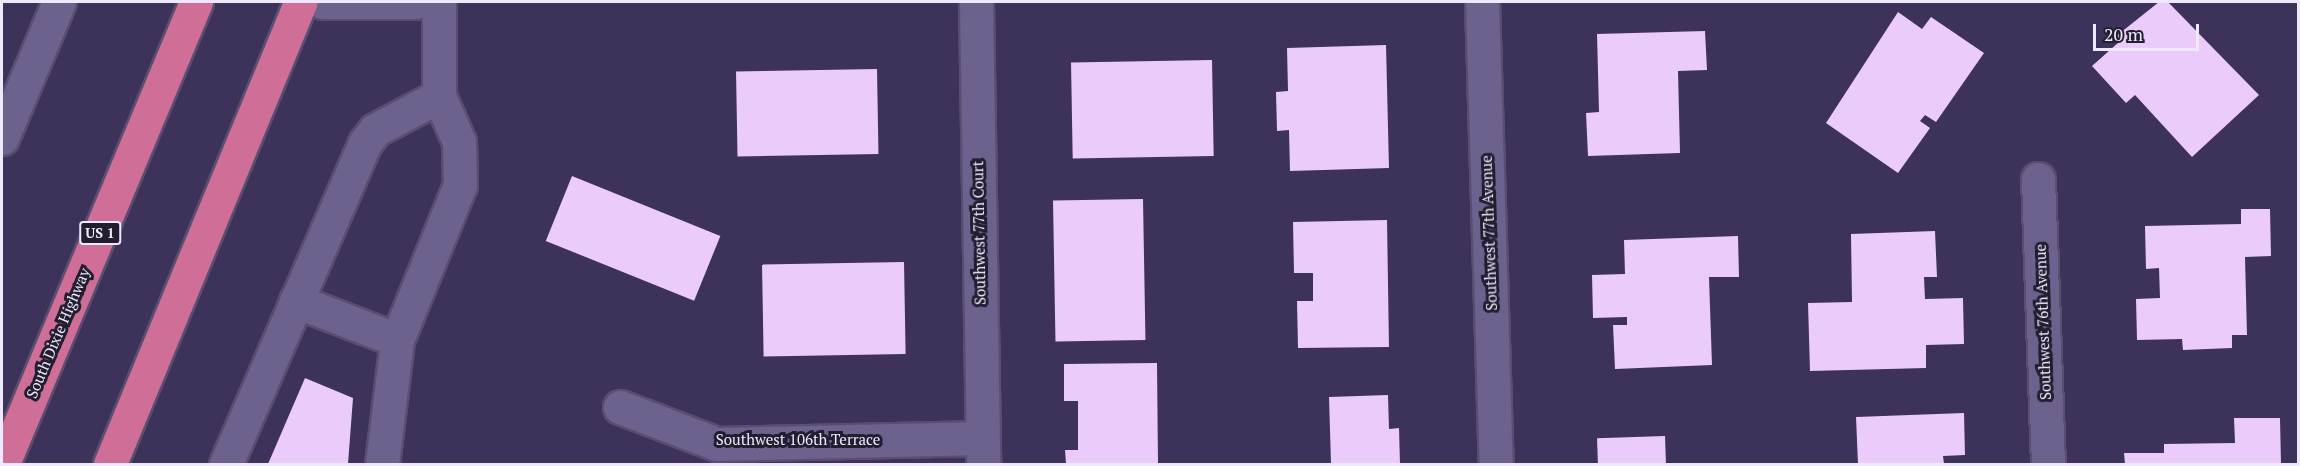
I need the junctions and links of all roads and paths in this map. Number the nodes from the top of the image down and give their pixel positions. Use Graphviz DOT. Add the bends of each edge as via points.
graph roads {
  1 [pos="59,2"];
  2 [pos="196,2"];
  3 [pos="300,2"];
  4 [pos="322,2"];
  5 [pos="415,2"];
  6 [pos="439,2"];
  7 [pos="976,2"];
  8 [pos="1482,2"];
  9 [pos="439,96"];
  10 [pos="2,138"];
  11 [pos="2038,179"];
  12 [pos="296,301"];
  13 [pos="397,340"];
  14 [pos="620,407"];
  15 [pos="983,451"];
  16 [pos="3,465"];
  17 [pos="110,465"];
  18 [pos="226,465"];
  19 [pos="382,465"];
  20 [pos="1496,465"];
  21 [pos="2048,465"];
  1 -- 10 [label="street"];
  2 -- 16 [label="highway, South Dixie Highway / US 1"];
  3 -- 17 [label="highway"];
  4 -- 5 [label="street"];
  6 -- 9 [label="street"];
  7 -- 15 [label="street, Southwest 77th Court"];
  8 -- 20 [label="street, Southwest 77th Avenue"];
  9 -- 12 [label="street" via="375,130 365,143"];
  9 -- 13 [label="street" via="459,142 460,185"];
  11 -- 21 [label="street, Southwest 76th Avenue"];
  12 -- 13 [label="street"];
  12 -- 18 [label="street"];
  13 -- 19 [label="street"];
  14 -- 15 [label="street, Southwest 106th Terrace" via="717,444"];
}
